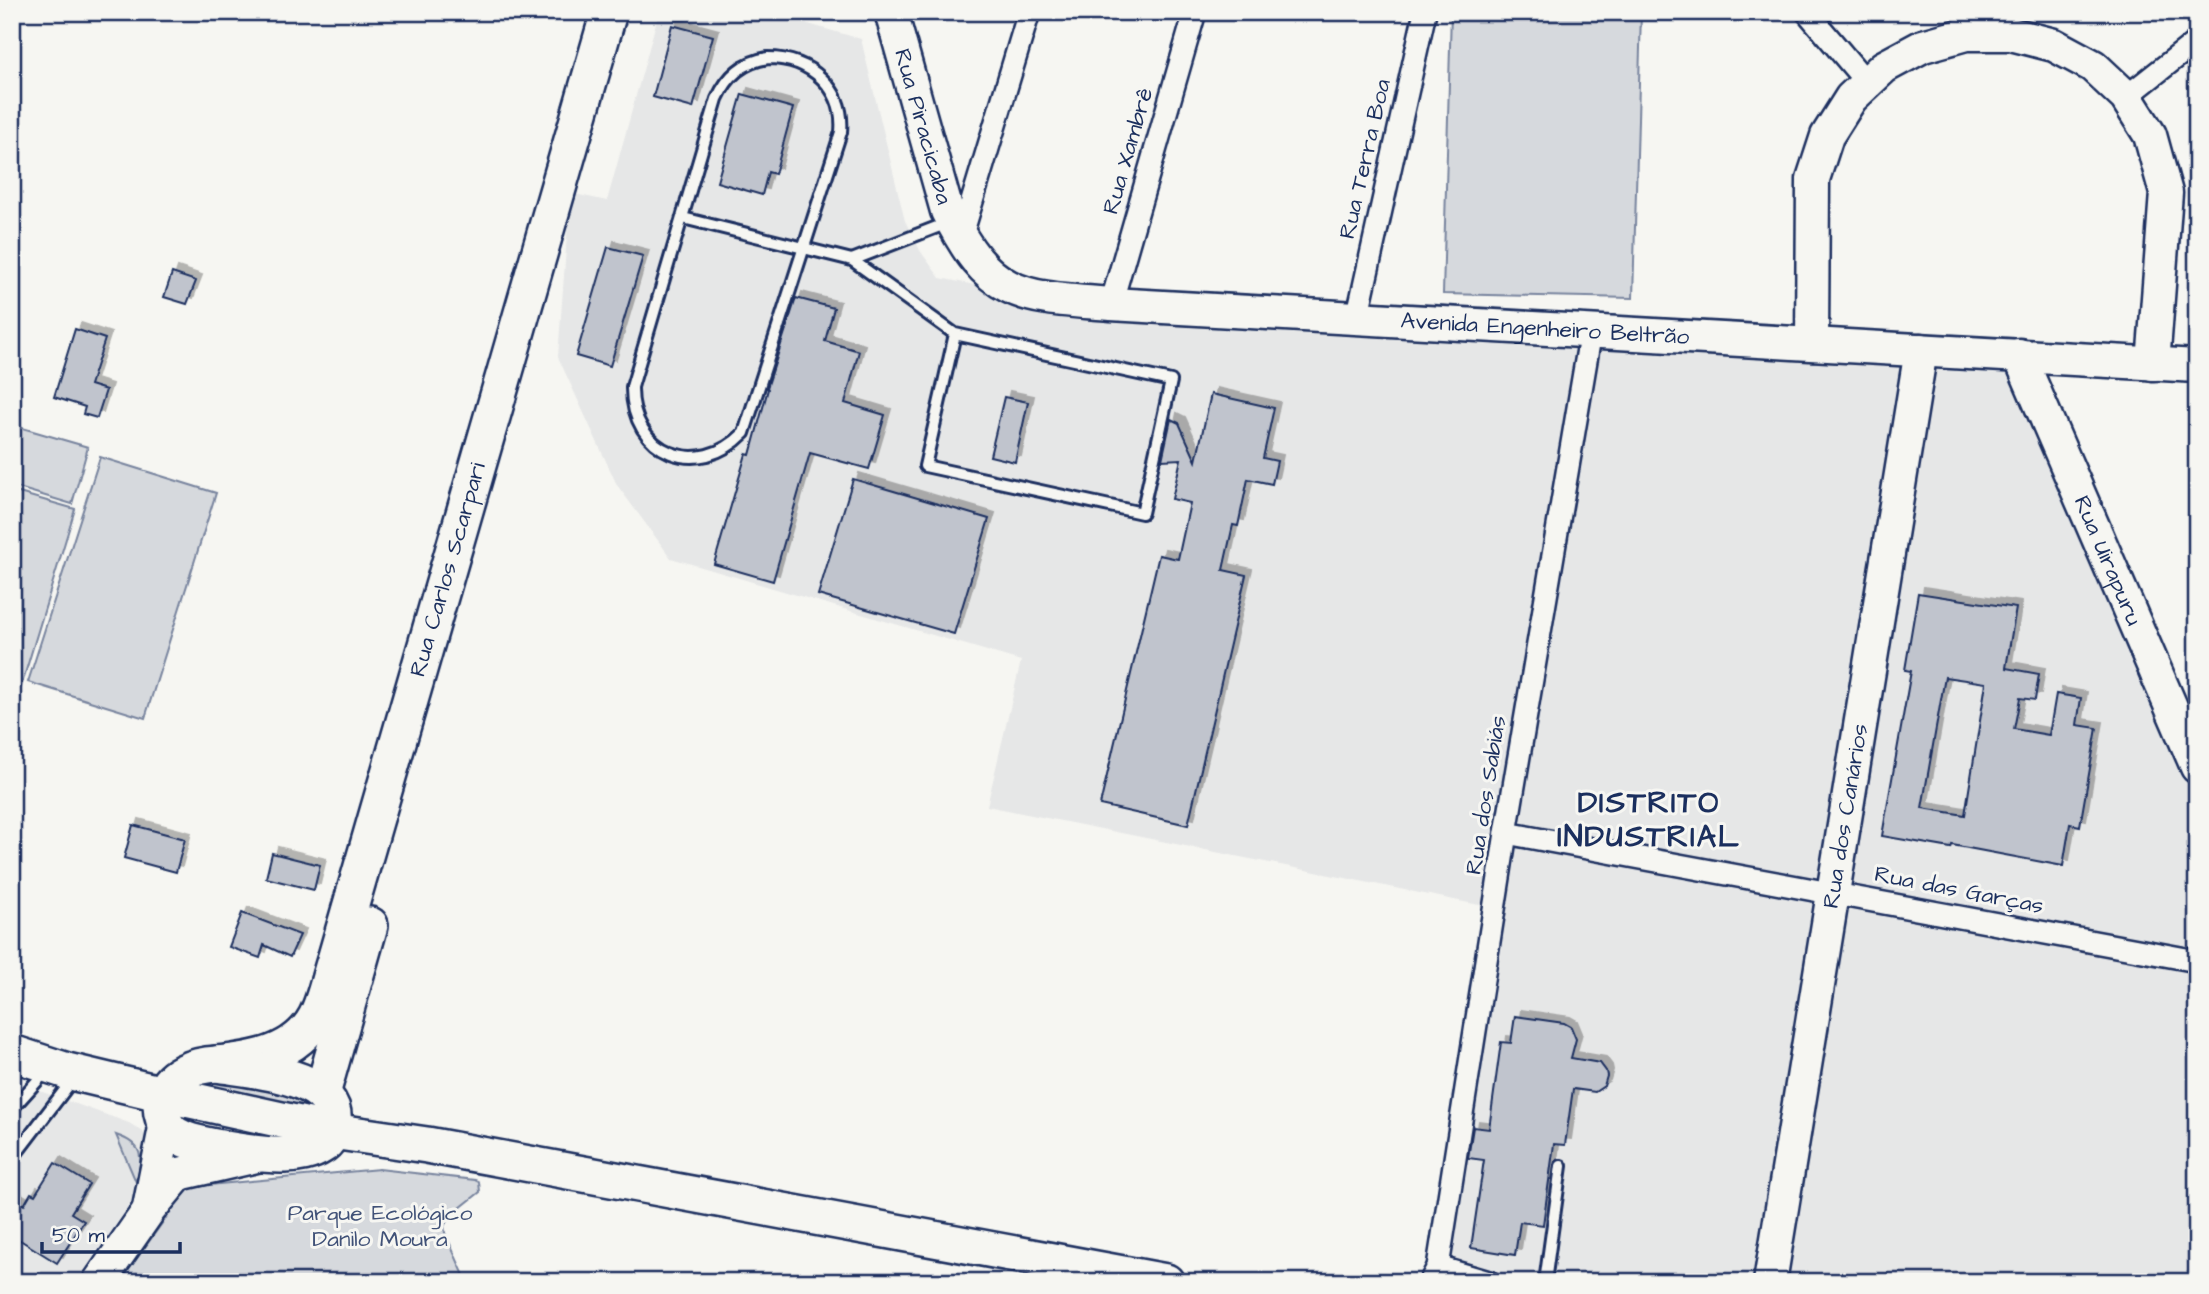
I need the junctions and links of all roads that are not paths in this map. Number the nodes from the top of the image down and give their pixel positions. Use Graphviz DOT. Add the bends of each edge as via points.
graph roads {
  1 [pos="609,12"];
  2 [pos="632,12"];
  3 [pos="891,12"];
  4 [pos="1029,12"];
  5 [pos="1195,12"];
  6 [pos="1425,12"];
  7 [pos="1807,12"];
  8 [pos="1991,23"];
  9 [pos="1960,24"];
  10 [pos="2197,41"];
  11 [pos="1867,83"];
  12 [pos="2126,97"];
  13 [pos="683,218"];
  14 [pos="957,230"];
  15 [pos="804,248"];
  16 [pos="852,260"];
  17 [pos="1111,304"];
  18 [pos="1357,318"];
  19 [pos="1591,331"];
  20 [pos="955,334"];
  21 [pos="1812,344"];
  22 [pos="1921,350"];
  23 [pos="2019,355"];
  24 [pos="2153,364"];
  25 [pos="2197,366"];
  26 [pos="2197,767"];
  27 [pos="1506,832"];
  28 [pos="1833,894"];
  29 [pos="358,924"];
  30 [pos="2197,961"];
  31 [pos="12,1053"];
  32 [pos="217,1064"];
  33 [pos="64,1071"];
  34 [pos="166,1104"];
  35 [pos="12,1109"];
  36 [pos="323,1120"];
  37 [pos="265,1154"];
  38 [pos="12,1159"];
  39 [pos="1561,1166"];
  40 [pos="149,1210"];
  41 [pos="1434,1275"];
  42 [pos="99,1282"];
  43 [pos="1166,1282"];
  44 [pos="1489,1282"];
  45 [pos="1545,1282"];
  46 [pos="1770,1282"];
  1 -- 29 [label="main road, Rua Carlos Scarpari"];
  2 -- 29 [label="main road, Rua Carlos Scarpari"];
  3 -- 14 [label="street, Rua Piracicaba" via="943,201"];
  4 -- 14 [label="street"];
  5 -- 17 [label="street, Rua Xambrê"];
  6 -- 18 [label="street, Rua Terra Boa"];
  7 -- 11 [label="street"];
  8 -- 9 [label="street"];
  8 -- 12 [label="street" via="2011,34 2054,45 2094,66"];
  9 -- 11 [label="street" via="1884,67"];
  10 -- 12 [label="street"];
  11 -- 21 [label="street" via="1851,98 1827,136 1813,178"];
  12 -- 24 [label="street" via="2150,135 2166,193"];
  13 -- 15 [label="lane"];
  13 -- 15 [label="lane" via="717,99 730,78 741,66 786,58 816,71 841,113 841,132"];
  13 -- 15 [label="lane" via="632,401 635,416 652,442 685,457 722,450 744,433"];
  14 -- 16 [label="lane"];
  14 -- 17 [label="street, Avenida Engenheiro Beltrão" via="989,273 1008,287 1044,299"];
  15 -- 16 [label="lane"];
  16 -- 20 [label="lane"];
  17 -- 18 [label="street, Avenida Engenheiro Beltrão"];
  18 -- 19 [label="street, Avenida Engenheiro Beltrão"];
  19 -- 21 [label="street, Avenida Engenheiro Beltrão"];
  19 -- 27 [label="street, Rua dos Sabiás"];
  20 -- 20 [label="lane" via="1171,381 1142,513 925,466"];
  21 -- 22 [label="street, Avenida Engenheiro Beltrão"];
  22 -- 23 [label="street, Avenida Engenheiro Beltrão"];
  22 -- 28 [label="street, Rua dos Canários"];
  23 -- 24 [label="street, Avenida Engenheiro Beltrão"];
  23 -- 26 [label="street, Rua Uirapuru"];
  24 -- 25 [label="street, Avenida Engenheiro Beltrão"];
  27 -- 28 [label="street, Rua das Garças"];
  27 -- 41 [label="street, Rua dos Sabiás"];
  28 -- 30 [label="street, Rua das Garças"];
  28 -- 46 [label="street, Rua dos Canários"];
  29 -- 32 [label="main road, Rua Carlos Scarpari" via="316,1017 303,1033 291,1044 256,1059"];
  29 -- 36 [label="main road, Rua Carlos Scarpari"];
  31 -- 33 [label="main road"];
  32 -- 34 [label="main road, Rua Carlos Scarpari" via="185,1071"];
  32 -- 36 [label="main road" via="307,1082"];
  33 -- 34 [label="main road"];
  33 -- 35 [label="lane"];
  33 -- 38 [label="lane"];
  34 -- 36 [label="main road"];
  34 -- 37 [label="main road" via="173,1134 186,1141"];
  34 -- 40 [label="street"];
  36 -- 37 [label="main road" via="286,1155"];
  36 -- 43 [label="main road" via="427,1145"];
  37 -- 40 [label="street" via="179,1174"];
  39 -- 45 [label="lane"];
  40 -- 42 [label="street"];
  41 -- 44 [label="street"];
}
